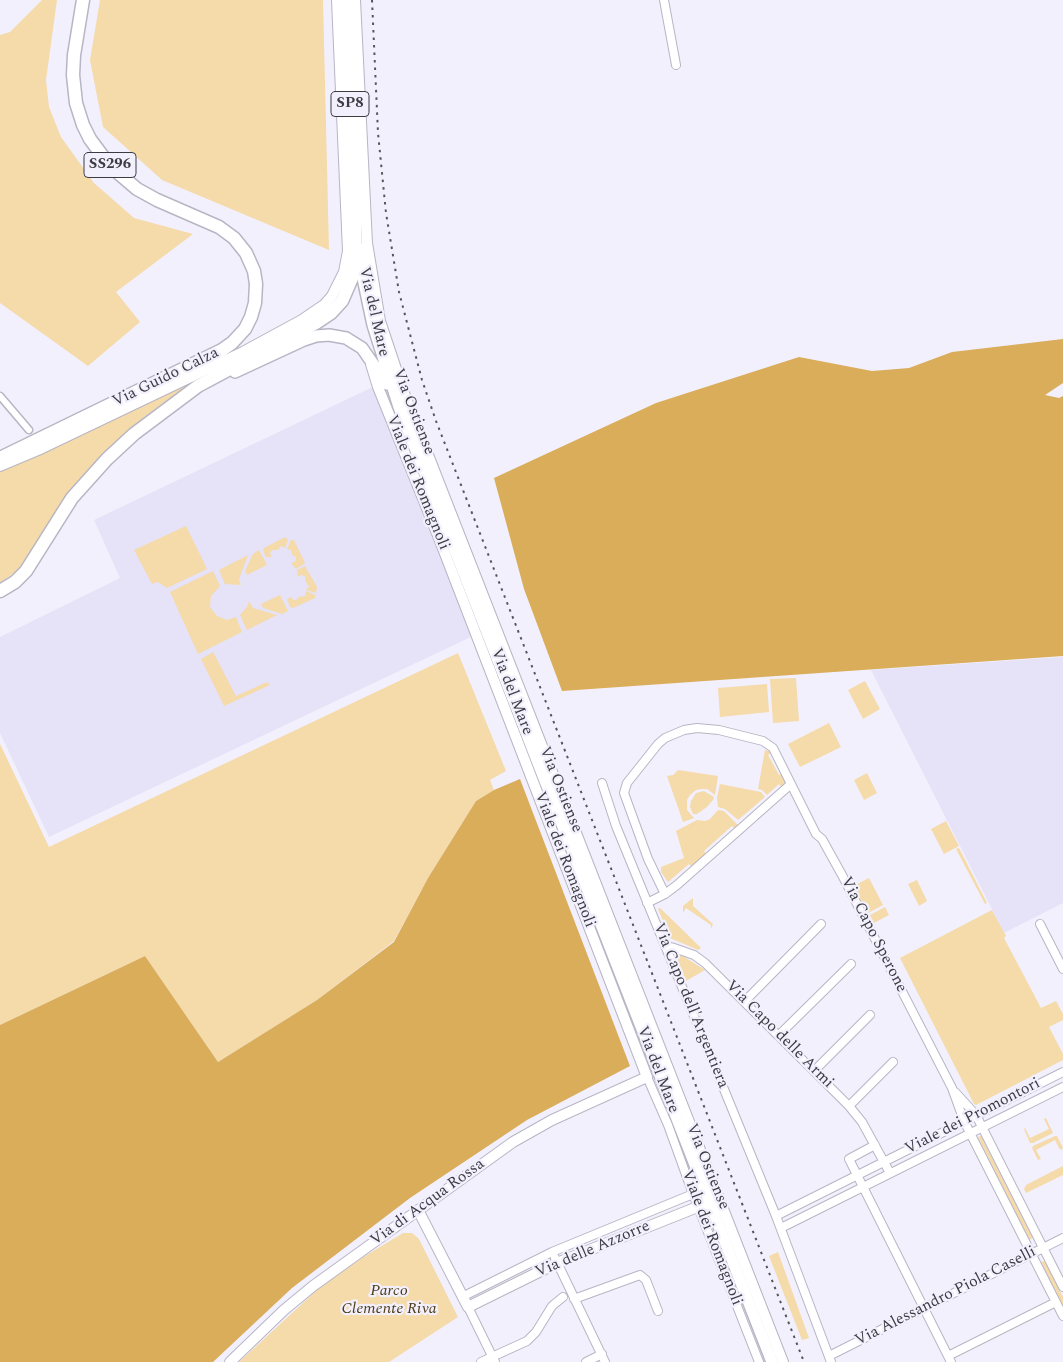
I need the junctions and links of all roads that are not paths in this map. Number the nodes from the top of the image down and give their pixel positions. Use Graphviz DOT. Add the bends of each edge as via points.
graph roads {
  1 [pos="83,0"];
  2 [pos="336,0"];
  3 [pos="345,0"];
  4 [pos="355,0"];
  5 [pos="664,0"];
  6 [pos="676,65"];
  7 [pos="355,207"];
  8 [pos="370,358"];
  9 [pos="0,396"];
  10 [pos="183,398"];
  11 [pos="399,408"];
  12 [pos="33,436"];
  13 [pos="0,458"];
  14 [pos="0,465"];
  15 [pos="0,591"];
  16 [pos="602,784"];
  17 [pos="791,784"];
  18 [pos="665,894"];
  19 [pos="648,903"];
  20 [pos="821,924"];
  21 [pos="1040,924"];
  22 [pos="665,946"];
  23 [pos="851,964"];
  24 [pos="1063,969"];
  25 [pos="745,1001"];
  26 [pos="870,1015"];
  27 [pos="779,1035"];
  28 [pos="894,1062"];
  29 [pos="814,1071"];
  30 [pos="1063,1072"];
  31 [pos="647,1077"];
  32 [pos="1063,1087"];
  33 [pos="952,1088"];
  34 [pos="849,1106"];
  35 [pos="976,1115"];
  36 [pos="964,1121"];
  37 [pos="982,1127"];
  38 [pos="970,1133"];
  39 [pos="875,1146"];
  40 [pos="884,1162"];
  41 [pos="890,1173"];
  42 [pos="856,1175"];
  43 [pos="863,1187"];
  44 [pos="693,1194"];
  45 [pos="714,1200"];
  46 [pos="662,1206"];
  47 [pos="698,1206"];
  48 [pos="418,1210"];
  49 [pos="776,1216"];
  50 [pos="667,1219"];
  51 [pos="781,1228"];
  52 [pos="1063,1238"];
  53 [pos="1044,1248"];
  54 [pos="552,1252"];
  55 [pos="1032,1254"];
  56 [pos="557,1263"];
  57 [pos="1063,1287"];
  58 [pos="462,1297"];
  59 [pos="563,1298"];
  60 [pos="574,1300"];
  61 [pos="1056,1302"];
  62 [pos="468,1307"];
  63 [pos="924,1308"];
  64 [pos="658,1311"];
  65 [pos="1063,1316"];
  66 [pos="602,1354"];
  67 [pos="494,1359"];
  68 [pos="830,1359"];
  69 [pos="949,1359"];
  70 [pos="230,1362"];
  71 [pos="481,1362"];
  72 [pos="586,1362"];
  73 [pos="605,1362"];
  74 [pos="759,1362"];
  75 [pos="772,1362"];
  76 [pos="783,1362"];
  1 -- 12 [label="main road, Via Guido Calza / SS296" via="73,75 76,103 90,138 114,170 137,189 218,227 234,238 251,262 255,297 248,324 222,350"];
  2 -- 14 [label="street" via="348,251 344,272 332,296 302,320 243,352"];
  3 -- 7 [label="main road, Via del Mare / SP8"];
  4 -- 45 [label="street, Via Ostiense" via="367,243 380,321 405,396"];
  5 -- 6 [label="street"];
  7 -- 10 [label="main road, Viale dei Romagnoli" via="355,267 337,307 316,323 198,386"];
  7 -- 11 [label="main road, Via del Mare / SP8" via="370,312"];
  8 -- 10 [label="main road, Viale dei Romagnoli" via="362,348 346,338 316,336"];
  8 -- 11 [label="main road, Viale dei Romagnoli"];
  8 -- 31 [label="street, Viale dei Romagnoli" via="378,387"];
  9 -- 12 [label="street"];
  10 -- 15 [label="main road, Viale dei Romagnoli" via="134,434 94,472 72,498 26,571"];
  11 -- 45 [label="main road, Via del Mare / SP8"];
  12 -- 13 [label="main road, Via Guido Calza / SS296"];
  12 -- 14 [label="main road"];
  16 -- 19 [label="street, Via Capo dell'Argentiera"];
  17 -- 18 [label="street"];
  17 -- 18 [label="street, Via Capo Sperone" via="773,748 763,741 697,728 681,731 660,742 627,783 624,793 648,859"];
  17 -- 33 [label="street, Via Capo Sperone"];
  18 -- 19 [label="street"];
  19 -- 22 [label="street, Via Capo dell'Argentiera"];
  20 -- 25 [label="street"];
  21 -- 24 [label="street"];
  22 -- 25 [label="street, Via Capo delle Armi" via="699,958"];
  22 -- 49 [label="street, Via Capo dell'Argentiera"];
  23 -- 27 [label="street"];
  25 -- 27 [label="street, Via Capo delle Armi"];
  26 -- 29 [label="street"];
  27 -- 29 [label="street, Via Capo delle Armi"];
  28 -- 34 [label="street"];
  29 -- 34 [label="street, Via Capo delle Armi"];
  30 -- 35 [label="street, Viale dei Promontori"];
  31 -- 44 [label="street, Viale dei Romagnoli"];
  31 -- 48 [label="street, Via di Acqua Rossa" via="531,1131"];
  32 -- 37 [label="street, Viale dei Promontori"];
  33 -- 35 [label="street, Via Capo Sperone"];
  33 -- 36 [label="street, Via Capo Sperone"];
  34 -- 39 [label="street, Via Capo delle Armi"];
  35 -- 36 [label="street, Viale dei Promontori"];
  35 -- 37 [label="street, Via Capo Sperone"];
  36 -- 38 [label="street, Via Capo Sperone"];
  36 -- 40 [label="street, Viale dei Promontori"];
  37 -- 38 [label="street, Viale dei Promontori"];
  37 -- 53 [label="street, Via Capo Sperone"];
  38 -- 41 [label="street, Viale dei Promontori"];
  38 -- 55 [label="street, Via Capo Sperone"];
  39 -- 40 [label="street"];
  39 -- 42 [label="street" via="849,1159"];
  40 -- 41 [label="street"];
  40 -- 42 [label="street, Viale dei Promontori"];
  41 -- 43 [label="street, Viale dei Promontori"];
  42 -- 43 [label="street"];
  42 -- 49 [label="street, Viale dei Promontori"];
  43 -- 51 [label="street, Viale dei Promontori"];
  43 -- 63 [label="street"];
  44 -- 46 [label="street, Via delle Azzorre"];
  44 -- 47 [label="street, Viale dei Romagnoli"];
  45 -- 47 [label="street, Via delle Azzorre"];
  45 -- 75 [label="main road, Via del Mare / SP8"];
  45 -- 76 [label="street, Via Ostiense"];
  46 -- 50 [label="street"];
  46 -- 54 [label="street, Via delle Azzorre"];
  47 -- 50 [label="street, Via delle Azzorre"];
  47 -- 74 [label="street, Viale dei Romagnoli"];
  48 -- 58 [label="street"];
  48 -- 70 [label="street, Via di Acqua Rossa" via="306,1292"];
  49 -- 51 [label="street, Via Capo dell'Argentiera"];
  50 -- 56 [label="street, Via delle Azzorre"];
  51 -- 68 [label="street, Via Capo dell'Argentiera"];
  52 -- 53 [label="street, Via Alessandro Piola Caselli"];
  53 -- 55 [label="street, Via Alessandro Piola Caselli"];
  53 -- 57 [label="street, Via Capo Sperone"];
  54 -- 56 [label="street"];
  54 -- 58 [label="street, Via delle Azzorre"];
  55 -- 61 [label="street, Via Capo Sperone"];
  55 -- 63 [label="street, Via Alessandro Piola Caselli"];
  56 -- 60 [label="street"];
  56 -- 62 [label="street, Via delle Azzorre"];
  58 -- 62 [label="street"];
  59 -- 67 [label="street" via="552,1306 527,1341"];
  60 -- 64 [label="street" via="640,1275 646,1280"];
  60 -- 66 [label="street"];
  61 -- 65 [label="street, Via Capo Sperone"];
  61 -- 69 [label="street"];
  62 -- 67 [label="street"];
  63 -- 68 [label="street, Via Alessandro Piola Caselli"];
  63 -- 69 [label="street"];
  66 -- 72 [label="street"];
  66 -- 73 [label="street"];
  67 -- 71 [label="street"];
}
